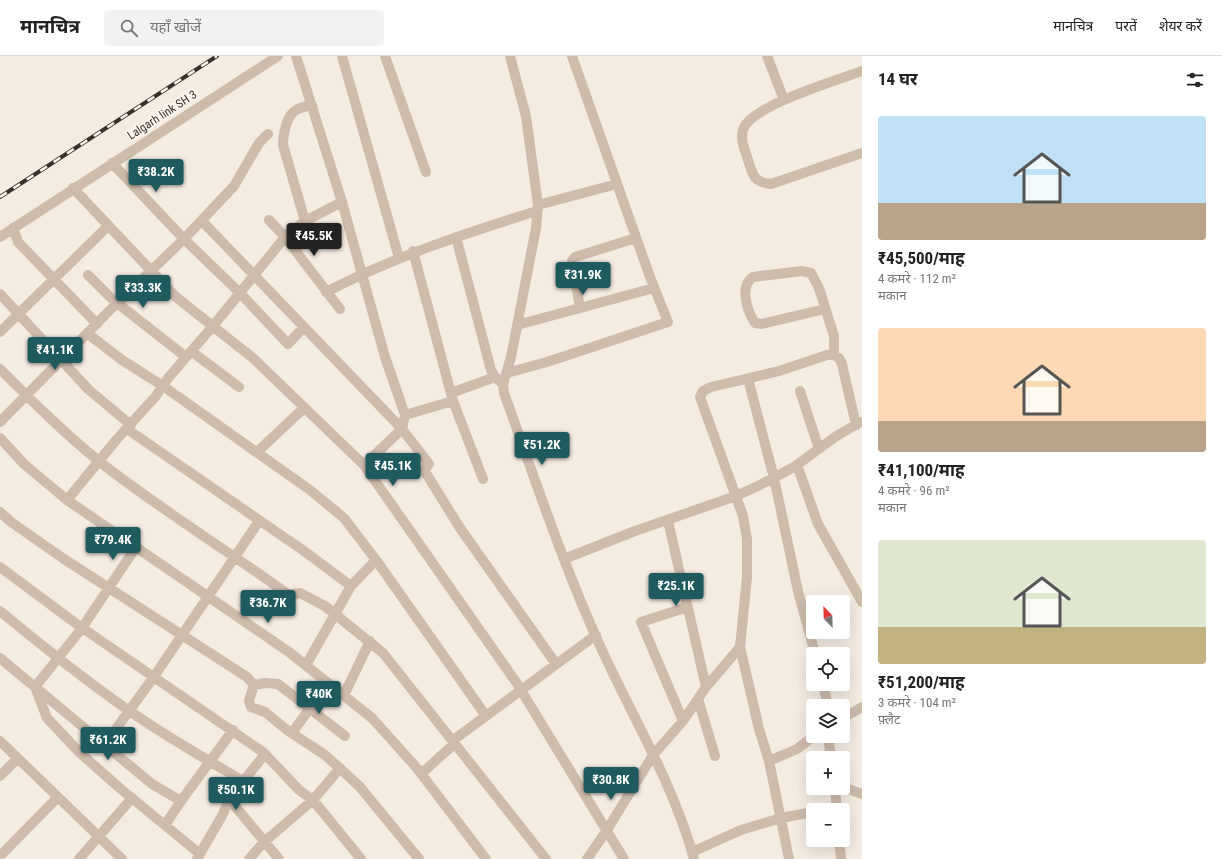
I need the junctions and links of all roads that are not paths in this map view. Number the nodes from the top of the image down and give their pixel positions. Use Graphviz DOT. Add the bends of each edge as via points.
graph roads {
  1 [pos="278,56"];
  2 [pos="296,56"];
  3 [pos="342,56"];
  4 [pos="385,56"];
  5 [pos="510,56"];
  6 [pos="572,56"];
  7 [pos="767,56"];
  8 [pos="862,71"];
  9 [pos="784,100"];
  10 [pos="312,105"];
  11 [pos="268,134"];
  12 [pos="862,154"];
  13 [pos="112,163"];
  14 [pos="426,172"];
  15 [pos="617,184"];
  16 [pos="73,188"];
  17 [pos="342,202"];
  18 [pos="538,208"];
  19 [pos="269,220"];
  20 [pos="202,221"];
  21 [pos="305,221"];
  22 [pos="108,226"];
  23 [pos="13,228"];
  24 [pos="285,236"];
  25 [pos="0,237"];
  26 [pos="456,237"];
  27 [pos="636,238"];
  28 [pos="184,239"];
  29 [pos="413,251"];
  30 [pos="399,258"];
  31 [pos="151,271"];
  32 [pos="362,273"];
  33 [pos="254,274"];
  34 [pos="88,275"];
  35 [pos="53,278"];
  36 [pos="654,288"];
  37 [pos="326,292"];
  38 [pos="240,293"];
  39 [pos="0,294"];
  40 [pos="118,303"];
  41 [pos="580,308"];
  42 [pos="340,309"];
  43 [pos="825,309"];
  44 [pos="18,314"];
  45 [pos="97,324"];
  46 [pos="517,325"];
  47 [pos="213,326"];
  48 [pos="304,327"];
  49 [pos="0,332"];
  50 [pos="88,334"];
  51 [pos="188,354"];
  52 [pos="834,355"];
  53 [pos="61,361"];
  54 [pos="0,369"];
  55 [pos="506,373"];
  56 [pos="495,377"];
  57 [pos="748,379"];
  58 [pos="503,384"];
  59 [pos="163,386"];
  60 [pos="239,387"];
  61 [pos="800,391"];
  62 [pos="27,396"];
  63 [pos="452,397"];
  64 [pos="304,408"];
  65 [pos="405,415"];
  66 [pos="0,422"];
  67 [pos="859,423"];
  68 [pos="129,427"];
  69 [pos="402,429"];
  70 [pos="0,438"];
  71 [pos="819,449"];
  72 [pos="257,452"];
  73 [pos="100,461"];
  74 [pos="364,465"];
  75 [pos="797,465"];
  76 [pos="774,478"];
  77 [pos="483,479"];
  78 [pos="736,496"];
  79 [pos="67,500"];
  80 [pos="0,512"];
  81 [pos="259,521"];
  82 [pos="668,521"];
  83 [pos="136,547"];
  84 [pos="236,557"];
  85 [pos="564,559"];
  86 [pos="376,560"];
  87 [pos="0,567"];
  88 [pos="351,586"];
  89 [pos="108,587"];
  90 [pos="208,596"];
  91 [pos="862,602"];
  92 [pos="688,607"];
  93 [pos="0,611"];
  94 [pos="335,613"];
  95 [pos="82,628"];
  96 [pos="596,635"];
  97 [pos="182,636"];
  98 [pos="370,641"];
  99 [pos="740,646"];
  100 [pos="813,647"];
  101 [pos="0,658"];
  102 [pos="59,659"];
  103 [pos="556,664"];
  104 [pos="306,665"];
  105 [pos="153,678"];
  106 [pos="328,683"];
  107 [pos="254,685"];
  108 [pos="35,687"];
  109 [pos="706,687"];
  110 [pos="521,690"];
  111 [pos="344,695"];
  112 [pos="698,699"];
  113 [pos="862,708"];
  114 [pos="309,709"];
  115 [pos="130,711"];
  116 [pos="850,714"];
  117 [pos="486,716"];
  118 [pos="683,721"];
  119 [pos="233,730"];
  120 [pos="292,733"];
  121 [pos="345,736"];
  122 [pos="0,741"];
  123 [pos="453,742"];
  124 [pos="806,742"];
  125 [pos="104,744"];
  126 [pos="265,754"];
  127 [pos="653,755"];
  128 [pos="714,756"];
  129 [pos="17,759"];
  130 [pos="768,761"];
  131 [pos="211,762"];
  132 [pos="340,768"];
  133 [pos="421,774"];
  134 [pos="0,776"];
  135 [pos="243,780"];
  136 [pos="850,790"];
  137 [pos="862,794"];
  138 [pos="57,798"];
  139 [pos="132,798"];
  140 [pos="229,799"];
  141 [pos="313,800"];
  142 [pos="181,801"];
  143 [pos="806,813"];
  144 [pos="781,818"];
  145 [pos="165,825"];
  146 [pos="607,830"];
  147 [pos="99,836"];
  148 [pos="264,842"];
  149 [pos="840,847"];
  150 [pos="3,855"];
  151 [pos="198,856"];
  152 [pos="693,856"];
  153 [pos="79,859"];
  154 [pos="122,859"];
  155 [pos="249,859"];
  156 [pos="279,859"];
  157 [pos="361,859"];
  158 [pos="419,859"];
  159 [pos="486,859"];
  160 [pos="546,859"];
  161 [pos="587,859"];
  162 [pos="624,859"];
  163 [pos="789,859"];
  164 [pos="841,859"];
  1 -- 13 [label="street, Lalgarh link SH 3"];
  2 -- 10 [label="street"];
  3 -- 30 [label="street"];
  4 -- 14 [label="street"];
  5 -- 18 [label="street" via="526,116"];
  6 -- 15 [label="street"];
  7 -- 9 [label="street"];
  8 -- 9 [label="street"];
  9 -- 12 [label="street" via="760,112 743,129 741,139 754,177 760,183 771,184"];
  10 -- 17 [label="street"];
  10 -- 21 [label="street" via="296,110 290,117 283,138"];
  11 -- 20 [label="street" via="258,143 234,186"];
  13 -- 16 [label="street, Lalgarh link SH 3"];
  13 -- 28 [label="street"];
  15 -- 18 [label="street"];
  15 -- 27 [label="street"];
  16 -- 22 [label="street"];
  16 -- 23 [label="street, Lalgarh link SH 3"];
  17 -- 21 [label="street"];
  17 -- 32 [label="street"];
  18 -- 26 [label="street"];
  18 -- 46 [label="street"];
  19 -- 24 [label="street"];
  20 -- 28 [label="street"];
  20 -- 33 [label="street"];
  21 -- 24 [label="street"];
  22 -- 31 [label="street"];
  22 -- 35 [label="street"];
  23 -- 25 [label="street, Lalgarh link SH 3"];
  23 -- 35 [label="street" via="18,242"];
  24 -- 33 [label="street"];
  24 -- 37 [label="street"];
  26 -- 29 [label="street"];
  26 -- 56 [label="street"];
  27 -- 36 [label="street"];
  27 -- 41 [label="street" via="575,257 572,261"];
  28 -- 31 [label="street"];
  28 -- 38 [label="street"];
  29 -- 30 [label="street"];
  29 -- 63 [label="street"];
  30 -- 32 [label="street"];
  31 -- 40 [label="street"];
  31 -- 47 [label="street" via="176,297"];
  32 -- 37 [label="street"];
  32 -- 65 [label="street" via="385,357"];
  33 -- 38 [label="street"];
  33 -- 48 [label="street"];
  34 -- 40 [label="street"];
  35 -- 44 [label="street"];
  35 -- 45 [label="street"];
  36 -- 41 [label="street"];
  36 -- 55 [label="street" via="668,322"];
  37 -- 42 [label="street"];
  38 -- 47 [label="street"];
  38 -- 48 [label="street" via="288,344"];
  39 -- 44 [label="street"];
  40 -- 45 [label="street"];
  40 -- 51 [label="street"];
  41 -- 46 [label="street"];
  43 -- 43 [label="street" via="762,324 755,323 745,288 747,281 753,276 802,271 811,273 819,288"];
  43 -- 52 [label="street" via="834,336"];
  44 -- 49 [label="street"];
  44 -- 53 [label="street"];
  45 -- 50 [label="street"];
  46 -- 55 [label="street"];
  47 -- 51 [label="street"];
  47 -- 64 [label="street" via="253,358"];
  48 -- 69 [label="street"];
  50 -- 53 [label="street"];
  50 -- 59 [label="street"];
  51 -- 59 [label="street"];
  51 -- 60 [label="street"];
  52 -- 57 [label="street"];
  52 -- 67 [label="street" via="842,364"];
  53 -- 62 [label="street"];
  53 -- 68 [label="street"];
  54 -- 62 [label="street"];
  55 -- 58 [label="street"];
  56 -- 58 [label="street"];
  56 -- 63 [label="street"];
  57 -- 76 [label="street"];
  57 -- 78 [label="street" via="710,386 703,390 700,397"];
  58 -- 85 [label="street" via="504,393"];
  59 -- 68 [label="street"];
  59 -- 72 [label="street"];
  61 -- 71 [label="street"];
  62 -- 66 [label="street"];
  62 -- 73 [label="street"];
  63 -- 65 [label="street"];
  63 -- 77 [label="street"];
  64 -- 72 [label="street"];
  64 -- 74 [label="street"];
  65 -- 69 [label="street"];
  67 -- 71 [label="street" via="835,436"];
  68 -- 73 [label="street"];
  68 -- 81 [label="street"];
  69 -- 74 [label="street"];
  69 -- 103 [label="street" via="429,464 424,470 460,528"];
  70 -- 79 [label="street" via="24,464"];
  71 -- 75 [label="street"];
  72 -- 86 [label="street" via="344,518"];
  73 -- 79 [label="street"];
  73 -- 84 [label="street" via="170,513"];
  74 -- 110 [label="street"];
  75 -- 76 [label="street"];
  75 -- 91 [label="street" via="818,524"];
  76 -- 78 [label="street"];
  76 -- 100 [label="street" via="798,591"];
  78 -- 82 [label="street"];
  78 -- 99 [label="street" via="747,539 747,577"];
  79 -- 83 [label="street"];
  80 -- 89 [label="street" via="28,534"];
  81 -- 84 [label="street"];
  81 -- 88 [label="street"];
  82 -- 85 [label="street"];
  82 -- 92 [label="street"];
  83 -- 89 [label="street"];
  83 -- 90 [label="street"];
  84 -- 90 [label="street"];
  84 -- 94 [label="street" via="289,595 300,593"];
  85 -- 96 [label="street"];
  86 -- 88 [label="street"];
  86 -- 117 [label="street"];
  87 -- 95 [label="street"];
  88 -- 94 [label="street"];
  89 -- 95 [label="street"];
  89 -- 97 [label="street"];
  90 -- 97 [label="street"];
  90 -- 104 [label="street"];
  92 -- 109 [label="street"];
  92 -- 118 [label="street" via="641,622"];
  93 -- 102 [label="street"];
  94 -- 98 [label="street"];
  94 -- 104 [label="street"];
  95 -- 102 [label="street"];
  95 -- 105 [label="street"];
  96 -- 103 [label="street"];
  96 -- 127 [label="street"];
  97 -- 105 [label="street"];
  97 -- 107 [label="street" via="236,669"];
  98 -- 111 [label="street"];
  98 -- 123 [label="street" via="383,653"];
  99 -- 109 [label="street"];
  99 -- 130 [label="street"];
  101 -- 108 [label="street"];
  102 -- 108 [label="street"];
  102 -- 115 [label="street"];
  103 -- 110 [label="street"];
  104 -- 106 [label="street"];
  105 -- 115 [label="street"];
  105 -- 119 [label="street"];
  106 -- 111 [label="street"];
  106 -- 114 [label="street"];
  107 -- 114 [label="street" via="278,684"];
  107 -- 120 [label="street" via="249,701 251,707 265,712"];
  108 -- 125 [label="street"];
  108 -- 139 [label="street" via="47,718 79,752"];
  109 -- 112 [label="street"];
  110 -- 117 [label="street"];
  110 -- 146 [label="street"];
  111 -- 133 [label="street" via="372,718"];
  112 -- 118 [label="street"];
  112 -- 128 [label="street"];
  113 -- 116 [label="street"];
  114 -- 120 [label="street"];
  114 -- 121 [label="street"];
  115 -- 125 [label="street"];
  115 -- 131 [label="street"];
  117 -- 123 [label="street"];
  118 -- 127 [label="street"];
  119 -- 126 [label="street"];
  119 -- 131 [label="street"];
  120 -- 132 [label="street"];
  122 -- 129 [label="street"];
  123 -- 133 [label="street"];
  123 -- 160 [label="street"];
  124 -- 130 [label="street" via="797,749"];
  125 -- 142 [label="street" via="152,784"];
  126 -- 135 [label="street"];
  126 -- 141 [label="street" via="299,790"];
  127 -- 146 [label="street"];
  127 -- 152 [label="street" via="688,836"];
  129 -- 134 [label="street"];
  129 -- 138 [label="street"];
  130 -- 144 [label="street"];
  131 -- 135 [label="street"];
  131 -- 142 [label="street"];
  132 -- 141 [label="street"];
  132 -- 158 [label="street" via="360,787"];
  133 -- 159 [label="street"];
  135 -- 140 [label="street"];
  136 -- 137 [label="street"];
  138 -- 147 [label="street"];
  138 -- 150 [label="street"];
  139 -- 145 [label="street"];
  139 -- 147 [label="street"];
  140 -- 148 [label="street"];
  140 -- 151 [label="street"];
  141 -- 148 [label="street"];
  141 -- 157 [label="street"];
  142 -- 145 [label="street"];
  143 -- 144 [label="street"];
  144 -- 152 [label="street" via="741,830"];
  144 -- 163 [label="street"];
  145 -- 151 [label="street"];
  146 -- 161 [label="street"];
  146 -- 162 [label="street"];
  147 -- 153 [label="street"];
  147 -- 154 [label="street"];
  148 -- 155 [label="street"];
  148 -- 156 [label="street"];
  149 -- 164 [label="street"];
}
